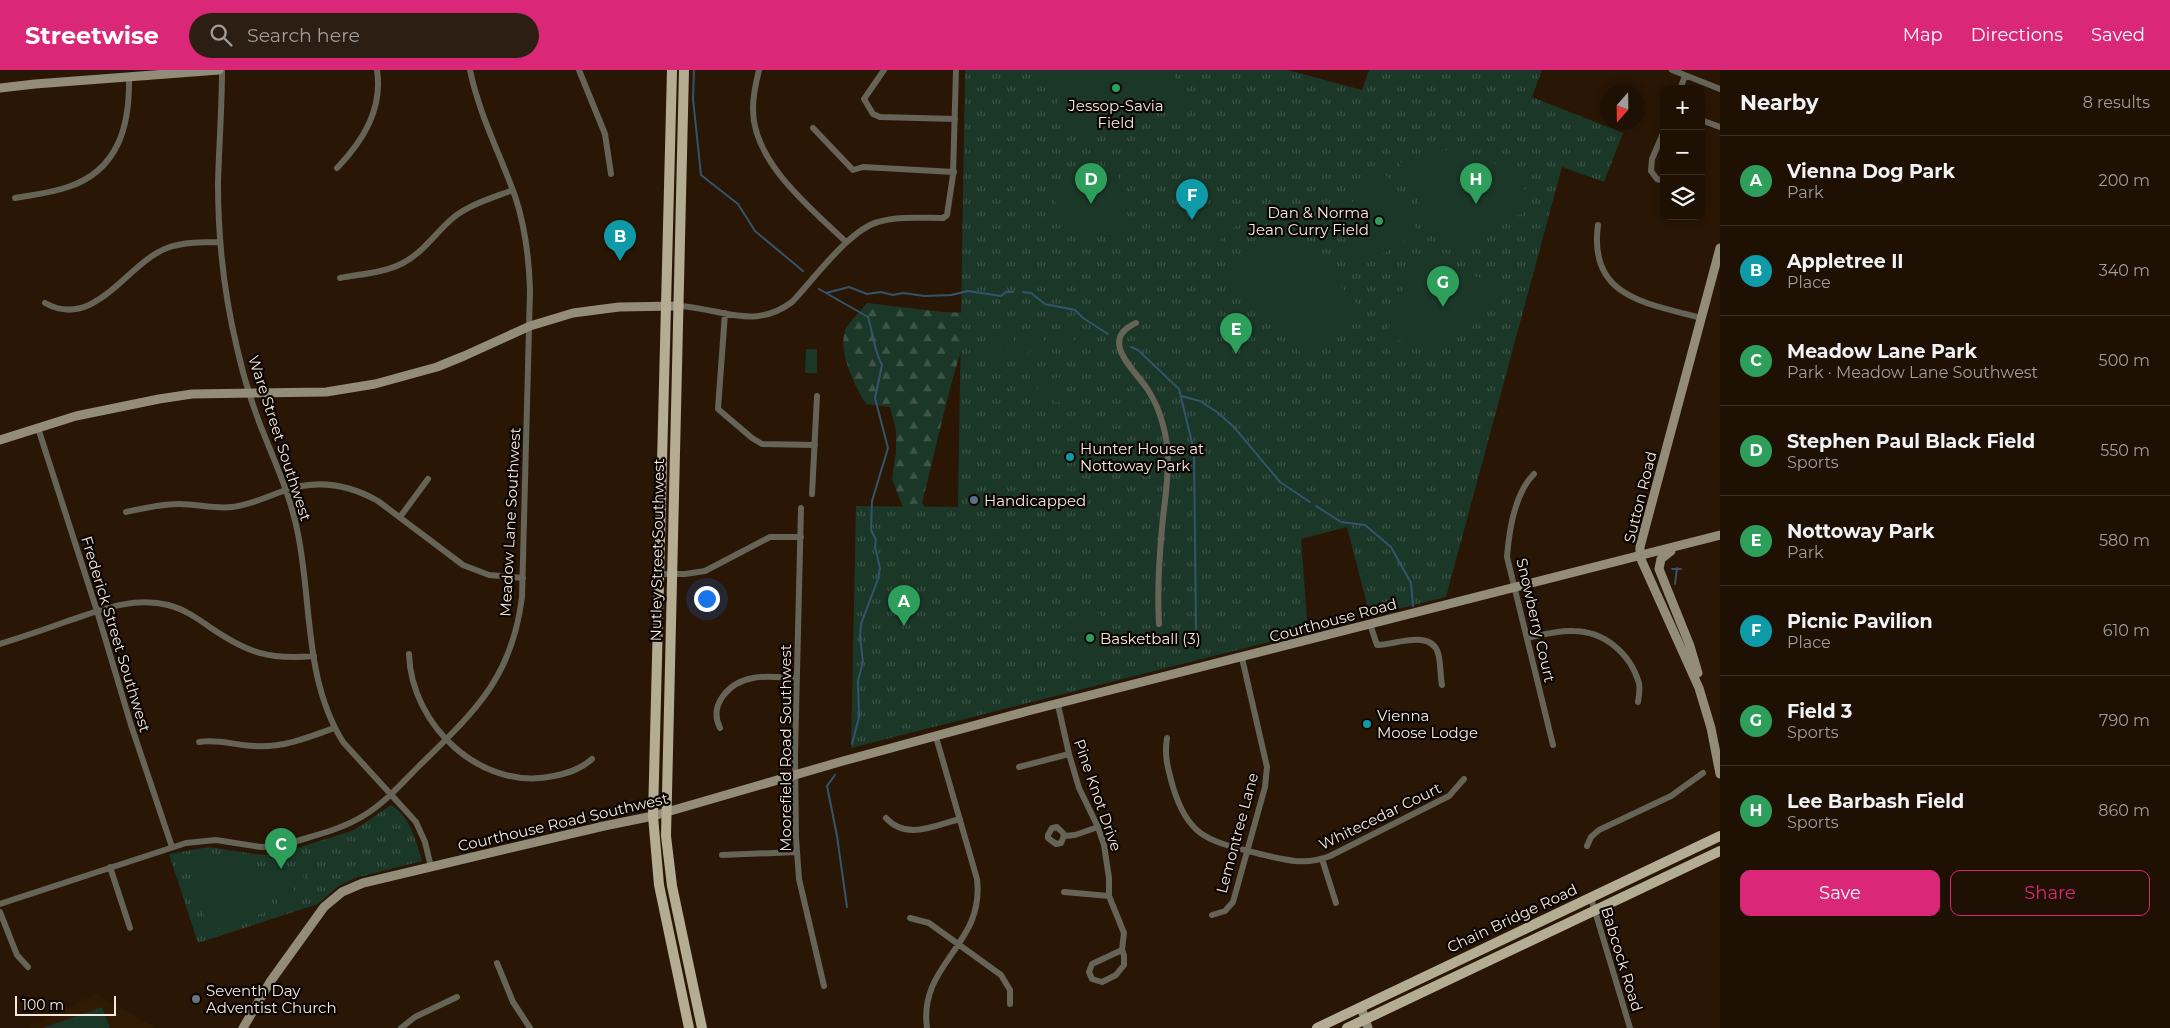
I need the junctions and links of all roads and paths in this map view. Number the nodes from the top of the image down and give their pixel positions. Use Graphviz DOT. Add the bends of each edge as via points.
graph roads {
  1 [pos="220,70"];
  2 [pos="376,70"];
  3 [pos="470,70"];
  4 [pos="580,70"];
  5 [pos="672,70"];
  6 [pos="684,70"];
  7 [pos="759,70"];
  8 [pos="884,70"];
  9 [pos="956,70"];
  10 [pos="1672,70"];
  11 [pos="1685,76"];
  12 [pos="129,78"];
  13 [pos="1682,85"];
  14 [pos="0,88"];
  15 [pos="1720,89"];
  16 [pos="955,119"];
  17 [pos="1705,121"];
  18 [pos="1720,127"];
  19 [pos="812,128"];
  20 [pos="1660,141"];
  21 [pos="338,168"];
  22 [pos="954,172"];
  23 [pos="611,174"];
  24 [pos="1660,180"];
  25 [pos="512,190"];
  26 [pos="15,198"];
  27 [pos="1598,225"];
  28 [pos="220,242"];
  29 [pos="846,242"];
  30 [pos="1720,248"];
  31 [pos="340,278"];
  32 [pos="45,303"];
  33 [pos="667,306"];
  34 [pos="678,306"];
  35 [pos="724,313"];
  36 [pos="1701,318"];
  37 [pos="1136,323"];
  38 [pos="530,326"];
  39 [pos="249,393"];
  40 [pos="817,396"];
  41 [pos="38,428"];
  42 [pos="0,440"];
  43 [pos="815,445"];
  44 [pos="1534,474"];
  45 [pos="428,479"];
  46 [pos="286,490"];
  47 [pos="812,494"];
  48 [pos="801,508"];
  49 [pos="126,512"];
  50 [pos="400,517"];
  51 [pos="1720,535"];
  52 [pos="801,537"];
  53 [pos="1682,545"];
  54 [pos="1640,557"];
  55 [pos="660,574"];
  56 [pos="672,574"];
  57 [pos="523,578"];
  58 [pos="1515,588"];
  59 [pos="97,610"];
  60 [pos="1159,624"];
  61 [pos="1370,624"];
  62 [pos="1527,638"];
  63 [pos="0,644"];
  64 [pos="409,654"];
  65 [pos="314,656"];
  66 [pos="1242,658"];
  67 [pos="797,678"];
  68 [pos="1442,685"];
  69 [pos="1699,688"];
  70 [pos="1638,702"];
  71 [pos="1058,705"];
  72 [pos="334,728"];
  73 [pos="720,728"];
  74 [pos="954,732"];
  75 [pos="936,737"];
  76 [pos="1168,738"];
  77 [pos="447,739"];
  78 [pos="199,742"];
  79 [pos="1553,745"];
  80 [pos="1068,754"];
  81 [pos="592,759"];
  82 [pos="1019,767"];
  83 [pos="1703,773"];
  84 [pos="1720,774"];
  85 [pos="795,775"];
  86 [pos="1464,779"];
  87 [pos="392,793"];
  88 [pos="666,813"];
  89 [pos="653,816"];
  90 [pos="886,818"];
  91 [pos="960,819"];
  92 [pos="1098,827"];
  93 [pos="1064,836"];
  94 [pos="1720,836"];
  95 [pos="1587,846"];
  96 [pos="172,847"];
  97 [pos="1248,851"];
  98 [pos="1720,851"];
  99 [pos="797,852"];
  100 [pos="722,855"];
  101 [pos="1322,859"];
  102 [pos="431,867"];
  103 [pos="110,868"];
  104 [pos="1064,892"];
  105 [pos="1109,896"];
  106 [pos="1590,898"];
  107 [pos="1336,903"];
  108 [pos="0,904"];
  109 [pos="1595,910"];
  110 [pos="0,912"];
  111 [pos="1212,915"];
  112 [pos="910,918"];
  113 [pos="130,928"];
  114 [pos="959,944"];
  115 [pos="1122,950"];
  116 [pos="497,963"];
  117 [pos="28,967"];
  118 [pos="824,986"];
  119 [pos="458,997"];
  120 [pos="1010,1004"];
  121 [pos="1361,1007"];
  122 [pos="1367,1024"];
  123 [pos="243,1028"];
  124 [pos="401,1028"];
  125 [pos="530,1028"];
  126 [pos="689,1028"];
  127 [pos="702,1028"];
  128 [pos="927,1028"];
  129 [pos="1317,1028"];
  130 [pos="1347,1028"];
  131 [pos="1630,1028"];
  1 -- 12 [label="street"];
  1 -- 28 [label="street, Ware Street Southwest"];
  2 -- 21 [label="street" via="376,101 368,128"];
  3 -- 25 [label="street, Meadow Lane Southwest" via="483,115"];
  4 -- 23 [label="street" via="605,134"];
  5 -- 33 [label="main road, Nutley Street Southwest"];
  6 -- 34 [label="main road, Nutley Street Southwest"];
  7 -- 29 [label="street" via="753,109 756,130 764,150 778,175"];
  8 -- 16 [label="street" via="864,99 873,114 880,118"];
  9 -- 16 [label="street"];
  10 -- 11 [label="street"];
  11 -- 13 [label="street"];
  11 -- 15 [label="street"];
  12 -- 14 [label="street"];
  12 -- 26 [label="street" via="126,126 116,148 100,167 70,187"];
  16 -- 22 [label="street"];
  17 -- 18 [label="street"];
  19 -- 22 [label="street" via="853,170 864,167"];
  20 -- 24 [label="street" via="1651,171"];
  22 -- 29 [label="street" via="947,215 943,218 878,222"];
  25 -- 31 [label="street" via="464,210 403,263"];
  25 -- 38 [label="street, Meadow Lane Southwest" via="521,217 529,264"];
  27 -- 36 [label="street" via="1598,254 1612,283 1637,301"];
  28 -- 32 [label="street" via="167,248 144,261 111,292 88,305 67,310"];
  28 -- 39 [label="street, Ware Street Southwest" via="230,313"];
  29 -- 35 [label="street" via="783,308 766,316 746,318"];
  30 -- 36 [label="street, Sutton Road"];
  33 -- 34 [label="street"];
  33 -- 38 [label="street" via="604,308"];
  33 -- 55 [label="main road, Nutley Street Southwest"];
  34 -- 35 [label="street"];
  34 -- 56 [label="main road, Nutley Street Southwest"];
  35 -- 43 [label="street" via="718,409 762,444"];
  36 -- 54 [label="street, Sutton Road"];
  37 -- 60 [label="street" via="1122,335 1121,354 1153,397 1167,445 1159,562"];
  38 -- 39 [label="street" via="464,356 387,382 326,392"];
  38 -- 57 [label="street, Meadow Lane Southwest"];
  39 -- 41 [label="street" via="192,394 130,403"];
  39 -- 46 [label="street, Ware Street Southwest"];
  40 -- 43 [label="street"];
  41 -- 42 [label="street"];
  41 -- 59 [label="street, Frederick Street Southwest"];
  43 -- 47 [label="street"];
  44 -- 58 [label="street, Snowberry Court" via="1520,495 1509,538 1507,557"];
  45 -- 50 [label="street"];
  46 -- 49 [label="street" via="234,507 167,504"];
  46 -- 50 [label="street" via="308,485 343,486 367,495"];
  46 -- 65 [label="street, Ware Street Southwest" via="302,556"];
  48 -- 52 [label="street, Moorefield Road Southwest"];
  50 -- 57 [label="street" via="463,565 490,575"];
  51 -- 53 [label="street, Courthouse Road"];
  52 -- 56 [label="street" via="770,537 705,570"];
  52 -- 67 [label="street, Moorefield Road Southwest"];
  53 -- 54 [label="street, Courthouse Road"];
  53 -- 69 [label="street" via="1664,556 1658,565 1690,646"];
  54 -- 58 [label="street, Courthouse Road"];
  54 -- 69 [label="street, Sutton Road"];
  55 -- 56 [label="street"];
  55 -- 89 [label="main road, Nutley Street Southwest"];
  56 -- 88 [label="main road, Nutley Street Southwest"];
  57 -- 77 [label="street, Meadow Lane Southwest" via="516,633 503,667 485,698"];
  58 -- 61 [label="street, Courthouse Road"];
  58 -- 62 [label="street, Snowberry Court"];
  59 -- 63 [label="street"];
  59 -- 65 [label="street" via="137,602 168,605 191,614 252,652 278,658"];
  59 -- 96 [label="street, Frederick Street Southwest"];
  61 -- 66 [label="street, Courthouse Road"];
  61 -- 68 [label="street" via="1377,645 1417,639 1433,645 1438,652"];
  62 -- 70 [label="street" via="1573,630 1610,642 1632,668 1639,686"];
  62 -- 79 [label="street, Snowberry Court"];
  64 -- 77 [label="street" via="415,694 426,714"];
  65 -- 72 [label="street, Ware Street Southwest" via="325,705"];
  66 -- 71 [label="street, Courthouse Road"];
  66 -- 97 [label="street, Lemontree Lane" via="1267,767"];
  67 -- 73 [label="street" via="759,677 735,685 718,704 716,717"];
  67 -- 85 [label="street, Moorefield Road Southwest"];
  69 -- 84 [label="street, Sutton Road"];
  71 -- 74 [label="street, Courthouse Road"];
  71 -- 80 [label="street, Pine Knot Drive"];
  72 -- 78 [label="street" via="270,746"];
  72 -- 87 [label="street, Ware Street Southwest" via="352,753"];
  74 -- 75 [label="street, Courthouse Road Southwest"];
  75 -- 85 [label="street, Courthouse Road Southwest"];
  75 -- 91 [label="street"];
  76 -- 97 [label="street, Whitecedar Court" via="1166,761 1186,818 1206,838"];
  77 -- 81 [label="street" via="482,767 517,779 569,773"];
  77 -- 87 [label="street, Meadow Lane Southwest"];
  80 -- 82 [label="street"];
  80 -- 92 [label="street, Pine Knot Drive" via="1082,796"];
  83 -- 95 [label="street" via="1671,796 1599,830"];
  85 -- 88 [label="street, Courthouse Road Southwest"];
  85 -- 99 [label="street, Moorefield Road Southwest"];
  86 -- 101 [label="street, Whitecedar Court" via="1449,796"];
  87 -- 96 [label="street, Meadow Lane Southwest" via="352,822 280,846 201,840"];
  87 -- 102 [label="street, Ware Street Southwest" via="416,822"];
  88 -- 89 [label="street, Courthouse Road Southwest"];
  88 -- 127 [label="main road, Nutley Street Southwest" via="672,886"];
  89 -- 102 [label="street, Courthouse Road Southwest"];
  89 -- 126 [label="main road, Nutley Street Southwest" via="659,885"];
  90 -- 91 [label="street" via="897,827 910,831"];
  91 -- 114 [label="street" via="978,890 976,911"];
  92 -- 93 [label="street"];
  92 -- 105 [label="street, Pine Knot Drive" via="1107,860"];
  94 -- 106 [label="main road, Chain Bridge Road"];
  96 -- 103 [label="street, Meadow Lane Southwest"];
  97 -- 101 [label="street, Whitecedar Court" via="1288,861"];
  97 -- 111 [label="street, Lemontree Lane" via="1233,902 1225,911"];
  98 -- 109 [label="main road, Chain Bridge Road"];
  99 -- 100 [label="street"];
  99 -- 118 [label="street, Moorefield Road Southwest" via="799,879"];
  101 -- 107 [label="street"];
  102 -- 123 [label="street, Courthouse Road Southwest" via="363,883 333,899 274,976"];
  103 -- 108 [label="street, Meadow Lane Southwest"];
  103 -- 113 [label="street"];
  104 -- 105 [label="street"];
  105 -- 115 [label="street, Pine Knot Drive" via="1123,926"];
  106 -- 109 [label="street, Babcock Road"];
  106 -- 121 [label="main road, Chain Bridge Road"];
  109 -- 122 [label="main road, Chain Bridge Road"];
  109 -- 131 [label="street, Babcock Road"];
  110 -- 117 [label="street" via="16,955"];
  112 -- 114 [label="street" via="929,923"];
  114 -- 120 [label="street" via="1004,978 1010,990"];
  114 -- 128 [label="street" via="930,988"];
  115 -- 115 [label="street, Pine Knot Drive" via="1125,960 1121,971 1102,982 1092,979 1089,972 1092,964"];
  116 -- 125 [label="street" via="513,1002"];
  119 -- 124 [label="street" via="415,1017"];
  121 -- 122 [label="street"];
  121 -- 129 [label="main road, Chain Bridge Road"];
  122 -- 130 [label="main road, Chain Bridge Road"];
}
